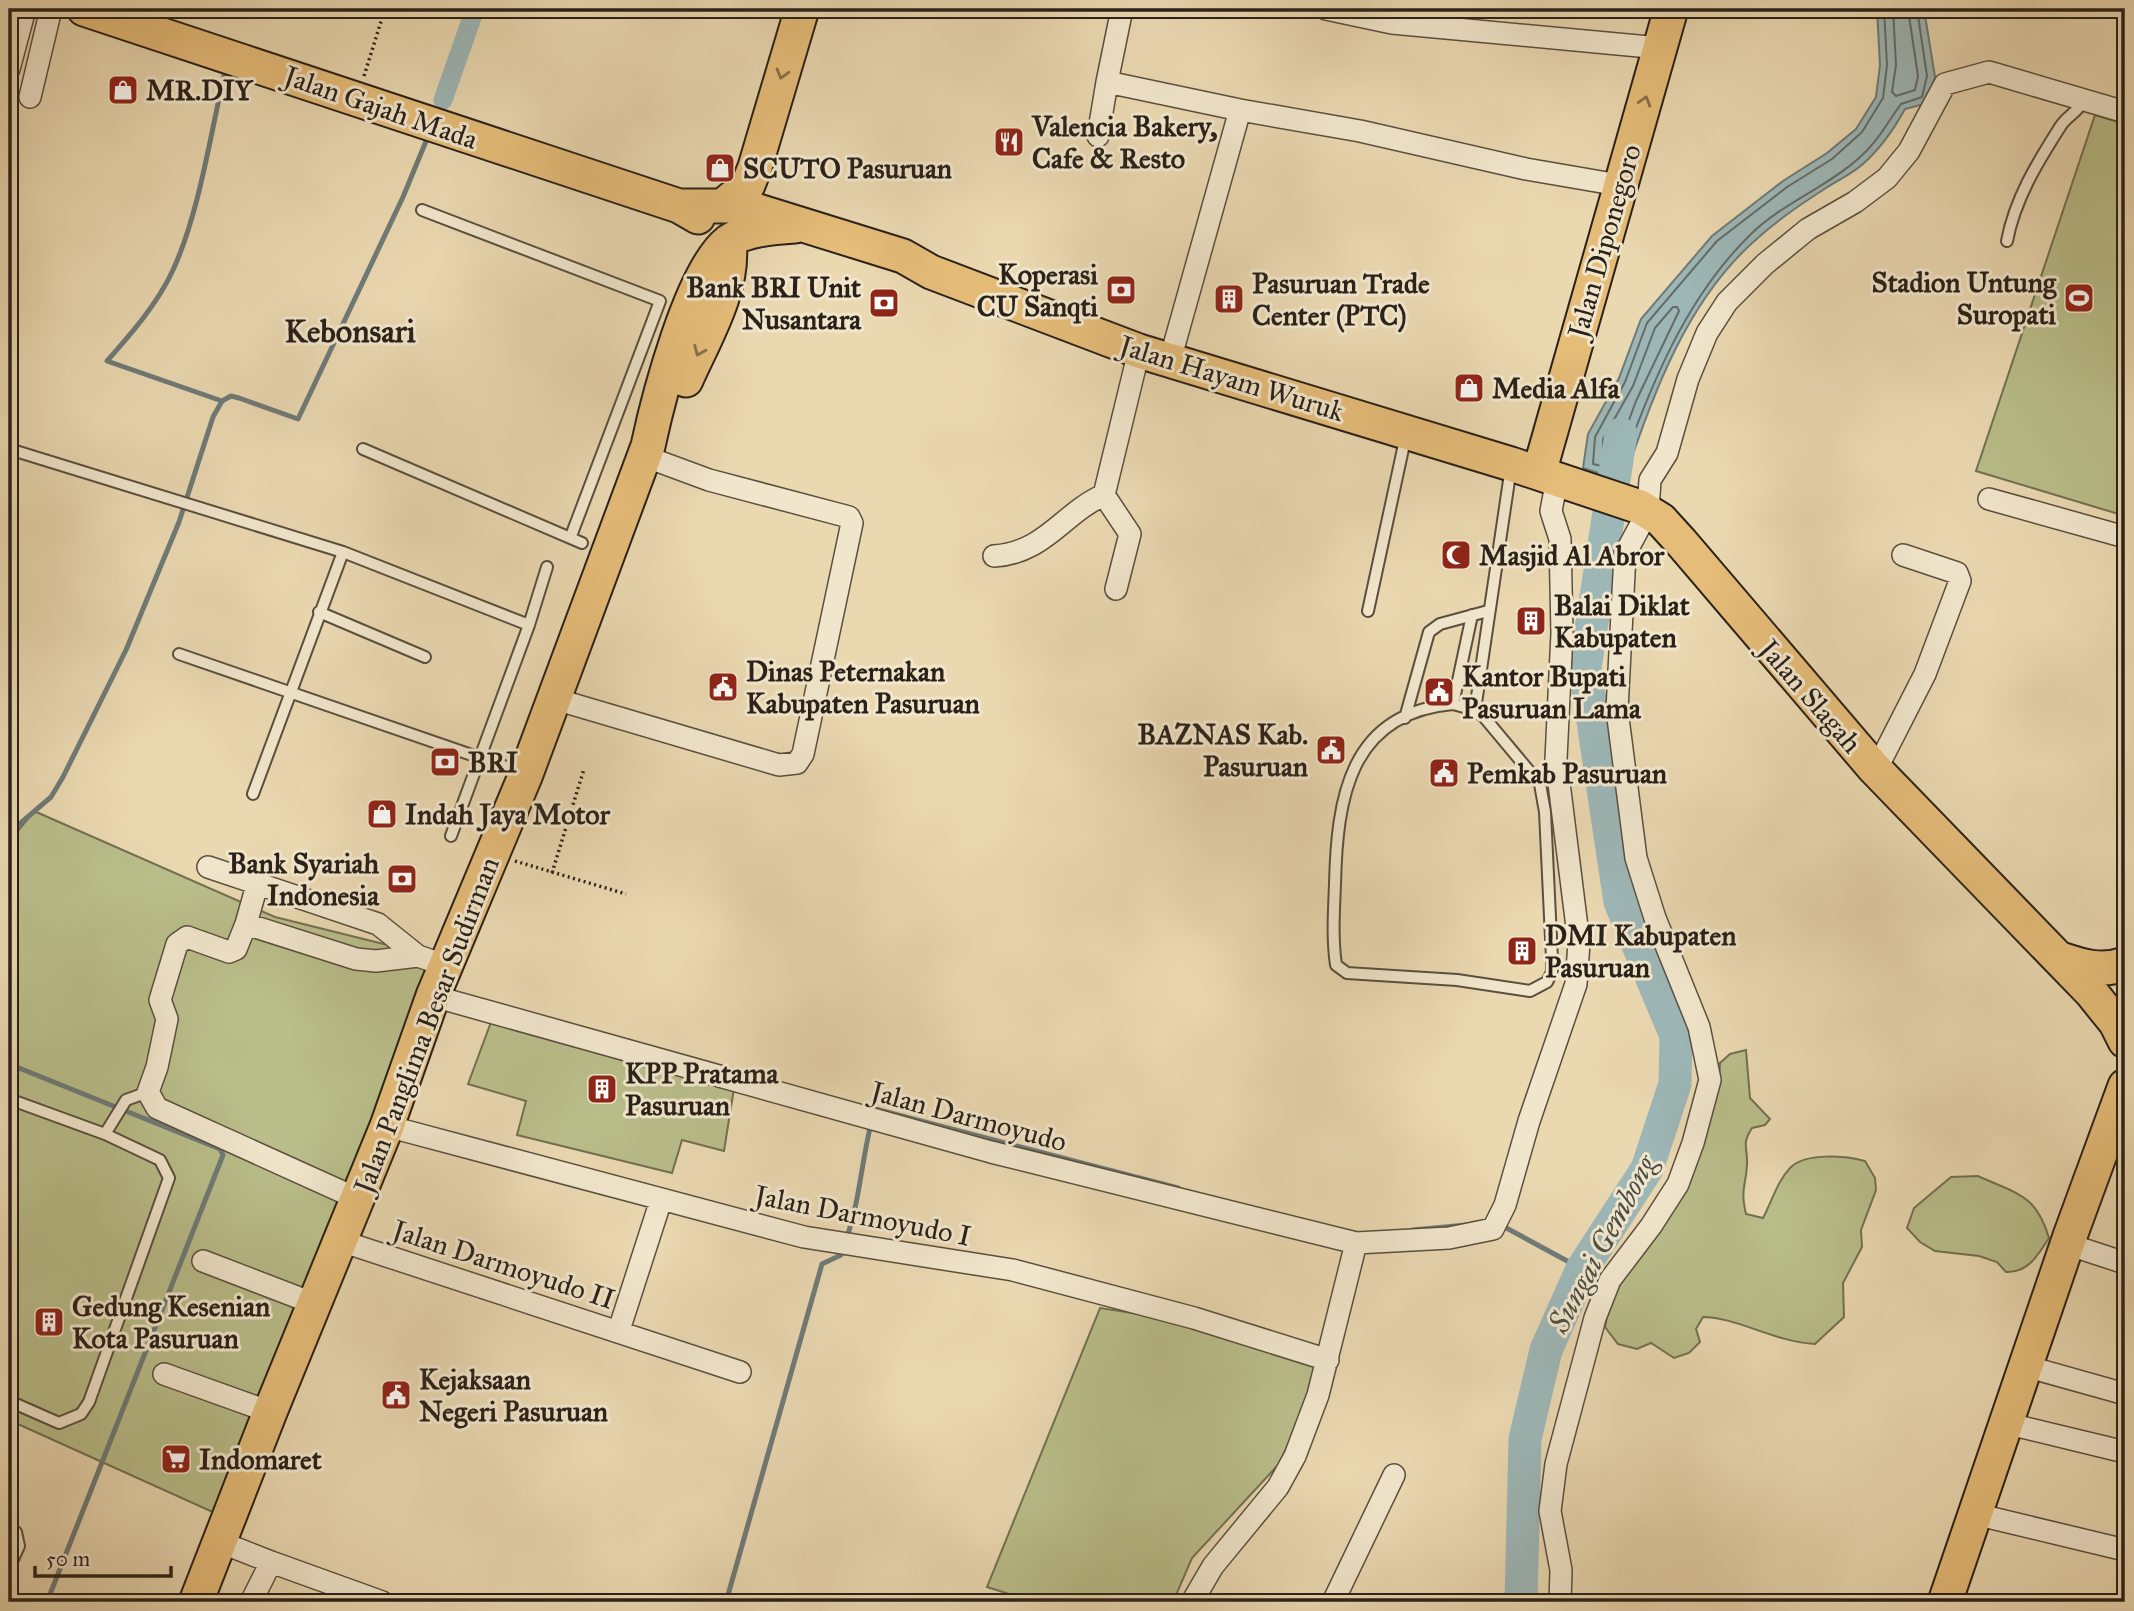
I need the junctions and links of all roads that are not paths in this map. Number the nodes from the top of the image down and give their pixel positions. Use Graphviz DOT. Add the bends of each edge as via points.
graph roads {
  1 [pos="84,9"];
  2 [pos="802,9"];
  3 [pos="1122,9"];
  4 [pos="1326,9"];
  5 [pos="1671,9"];
  6 [pos="25,10"];
  7 [pos="49,13"];
  8 [pos="1660,48"];
  9 [pos="9,69"];
  10 [pos="1107,82"];
  11 [pos="30,97"];
  12 [pos="2083,98"];
  13 [pos="1240,110"];
  14 [pos="2125,112"];
  15 [pos="1098,136"];
  16 [pos="1619,185"];
  17 [pos="679,206"];
  18 [pos="422,211"];
  19 [pos="744,219"];
  20 [pos="2007,241"];
  21 [pos="930,272"];
  22 [pos="713,285"];
  23 [pos="674,308"];
  24 [pos="1139,351"];
  25 [pos="1170,360"];
  26 [pos="1407,433"];
  27 [pos="9,449"];
  28 [pos="363,449"];
  29 [pos="646,451"];
  30 [pos="1543,475"];
  31 [pos="1104,495"];
  32 [pos="1989,499"];
  33 [pos="1644,509"];
  34 [pos="571,536"];
  35 [pos="2125,537"];
  36 [pos="582,543"];
  37 [pos="344,552"];
  38 [pos="1903,555"];
  39 [pos="994,556"];
  40 [pos="547,567"];
  41 [pos="1116,589"];
  42 [pos="1368,611"];
  43 [pos="1488,611"];
  44 [pos="319,612"];
  45 [pos="1472,615"];
  46 [pos="529,625"];
  47 [pos="179,654"];
  48 [pos="425,657"];
  49 [pos="291,692"];
  50 [pos="555,699"];
  51 [pos="1453,704"];
  52 [pos="1475,710"];
  53 [pos="1405,718"];
  54 [pos="481,758"];
  55 [pos="1876,770"];
  56 [pos="526,774"];
  57 [pos="253,794"];
  58 [pos="451,836"];
  59 [pos="208,867"];
  60 [pos="257,885"];
  61 [pos="246,924"];
  62 [pos="2061,959"];
  63 [pos="2125,964"];
  64 [pos="433,973"];
  65 [pos="2125,1041"];
  66 [pos="2125,1086"];
  67 [pos="148,1092"];
  68 [pos="9,1099"];
  69 [pos="387,1126"];
  70 [pos="105,1134"];
  71 [pos="358,1199"];
  72 [pos="661,1200"];
  73 [pos="341,1241"];
  74 [pos="1356,1243"];
  75 [pos="2067,1244"];
  76 [pos="202,1261"];
  77 [pos="2125,1263"];
  78 [pos="315,1304"];
  79 [pos="619,1331"];
  80 [pos="1328,1360"];
  81 [pos="2025,1366"];
  82 [pos="740,1372"];
  83 [pos="164,1374"];
  84 [pos="2125,1394"];
  85 [pos="9,1401"];
  86 [pos="270,1412"];
  87 [pos="2005,1423"];
  88 [pos="2125,1452"];
  89 [pos="1394,1475"];
  90 [pos="1975,1514"];
  91 [pos="9,1528"];
  92 [pos="220,1542"];
  93 [pos="2125,1550"];
  94 [pos="271,1562"];
  95 [pos="9,1568"];
  96 [pos="196,1602"];
  97 [pos="251,1602"];
  98 [pos="382,1602"];
  99 [pos="1192,1602"];
  100 [pos="1334,1602"];
  101 [pos="1560,1602"];
  102 [pos="1945,1602"];
  1 -- 17 [label="main road, Jalan Gajah Mada"];
  2 -- 19 [label="main road, Jalan Panglima Besar Sudirman, one-way"];
  3 -- 10 [label="street"];
  4 -- 8 [label="street" via="1392,23"];
  5 -- 8 [label="main road, Jalan Diponegoro"];
  6 -- 9 [label="street"];
  7 -- 11 [label="street"];
  16 -- 8 [label="main road, Jalan Diponegoro, one-way"];
  10 -- 13 [label="street"];
  10 -- 15 [label="street"];
  12 -- 14 [label="street"];
  12 -- 20 [label="lane" via="2081,108 2061,125 2019,196"];
  12 -- 33 [label="street" via="1989,72 1945,84 1909,150 1887,178 1808,229 1727,302 1707,333 1688,379 1667,453 1650,480"];
  13 -- 16 [label="street"];
  13 -- 25 [label="street"];
  16 -- 30 [label="main road, Jalan Diponegoro"];
  17 -- 19 [label="main road"];
  17 -- 22 [label="main road"];
  18 -- 23 [label="lane"];
  19 -- 21 [label="main road, Jalan Hayam Wuruk" via="797,226 903,256"];
  19 -- 21 [label="main road, Jalan Hayam Wuruk" via="808,250 901,274"];
  19 -- 22 [label="main road, Jalan Panglima Besar Sudirman" via="731,261"];
  21 -- 24 [label="main road, Jalan Hayam Wuruk"];
  22 -- 23 [label="main road, Jalan Panglima Besar Sudirman"];
  22 -- 29 [label="main road, Jalan Panglima Besar Sudirman, one-way" via="675,408"];
  23 -- 29 [label="main road, Jalan Panglima Besar Sudirman"];
  23 -- 34 [label="lane"];
  24 -- 25 [label="main road, Jalan Hayam Wuruk"];
  24 -- 31 [label="street"];
  25 -- 26 [label="main road, Jalan Hayam Wuruk"];
  26 -- 30 [label="main road, Jalan Hayam Wuruk"];
  26 -- 42 [label="lane"];
  27 -- 37 [label="lane"];
  28 -- 34 [label="lane"];
  29 -- 50 [label="main road, Jalan Panglima Besar Sudirman"];
  29 -- 50 [label="street" via="709,480 849,517 852,523 803,754 797,764 779,765"];
  30 -- 33 [label="main road, Jalan Slagah"];
  30 -- 43 [label="lane"];
  30 -- 74 [label="street, Jalan Darmoyudo" via="1560,539 1562,633 1556,759 1579,957 1576,984 1497,1224 1479,1233 1449,1238"];
  31 -- 39 [label="street" via="1028,547"];
  31 -- 41 [label="street" via="1130,534"];
  32 -- 35 [label="street"];
  33 -- 55 [label="main road, Jalan Slagah" via="1681,542"];
  33 -- 101 [label="street" via="1625,554 1617,710 1623,774 1636,858 1699,1027 1710,1080 1678,1184 1610,1280 1595,1318 1556,1464 1550,1511 1561,1570"];
  34 -- 36 [label="lane"];
  37 -- 44 [label="lane"];
  37 -- 46 [label="lane"];
  38 -- 55 [label="street" via="1957,573 1960,581 1925,674"];
  40 -- 46 [label="lane"];
  43 -- 45 [label="lane"];
  43 -- 52 [label="lane"];
  44 -- 48 [label="lane"];
  44 -- 49 [label="lane"];
  45 -- 51 [label="lane"];
  45 -- 53 [label="lane" via="1429,632"];
  46 -- 54 [label="lane"];
  47 -- 49 [label="lane"];
  49 -- 54 [label="lane"];
  49 -- 57 [label="lane"];
  50 -- 56 [label="main road, Jalan Panglima Besar Sudirman"];
  51 -- 52 [label="lane"];
  51 -- 53 [label="lane"];
  52 -- 53 [label="lane" via="1536,775 1543,796 1552,972 1547,982 1530,990 1347,973 1336,965 1336,843 1348,782 1362,753"];
  54 -- 56 [label="lane"];
  54 -- 58 [label="lane"];
  55 -- 62 [label="main road, Jalan Slagah"];
  56 -- 64 [label="main road, Jalan Panglima Besar Sudirman" via="493,855"];
  59 -- 60 [label="street"];
  60 -- 61 [label="street"];
  60 -- 64 [label="street" via="378,925"];
  61 -- 64 [label="street" via="356,959"];
  61 -- 67 [label="street" via="232,951 187,937 177,944 160,1000 167,1018"];
  62 -- 63 [label="main road" via="2088,968"];
  62 -- 65 [label="main road, Jalan Slagah" via="2106,1010"];
  64 -- 69 [label="main road, Jalan Panglima Besar Sudirman"];
  64 -- 74 [label="street, Jalan Darmoyudo" via="872,1119"];
  66 -- 75 [label="main road"];
  67 -- 70 [label="lane" via="126,1100"];
  67 -- 71 [label="street" via="157,1108"];
  68 -- 70 [label="lane"];
  69 -- 71 [label="main road, Jalan Panglima Besar Sudirman"];
  69 -- 72 [label="street, Jalan Darmoyudo I"];
  70 -- 85 [label="lane" via="160,1160 169,1178 98,1377 85,1408 71,1421 59,1423"];
  71 -- 73 [label="main road, Jalan Panglima Besar Sudirman"];
  72 -- 79 [label="street"];
  72 -- 80 [label="street, Jalan Darmoyudo I" via="845,1243 1013,1270 1194,1318"];
  73 -- 78 [label="main road, Jalan Panglima Besar Sudirman"];
  73 -- 79 [label="street, Jalan Darmoyudo II"];
  74 -- 80 [label="street"];
  75 -- 77 [label="street"];
  75 -- 81 [label="main road"];
  76 -- 78 [label="street"];
  78 -- 86 [label="main road, Jalan Panglima Besar Sudirman"];
  79 -- 82 [label="street, Jalan Darmoyudo II"];
  80 -- 99 [label="street" via="1295,1456 1278,1487 1233,1539"];
  81 -- 84 [label="street"];
  81 -- 87 [label="main road"];
  83 -- 86 [label="street"];
  86 -- 92 [label="main road, Jalan Panglima Besar Sudirman"];
  87 -- 88 [label="street"];
  87 -- 90 [label="main road"];
  89 -- 100 [label="street"];
  90 -- 93 [label="street"];
  90 -- 102 [label="main road"];
  91 -- 95 [label="lane" via="16,1532 19,1546"];
  92 -- 94 [label="street"];
  92 -- 96 [label="main road, Jalan Panglima Besar Sudirman"];
  94 -- 97 [label="street"];
  94 -- 98 [label="street"];
}
